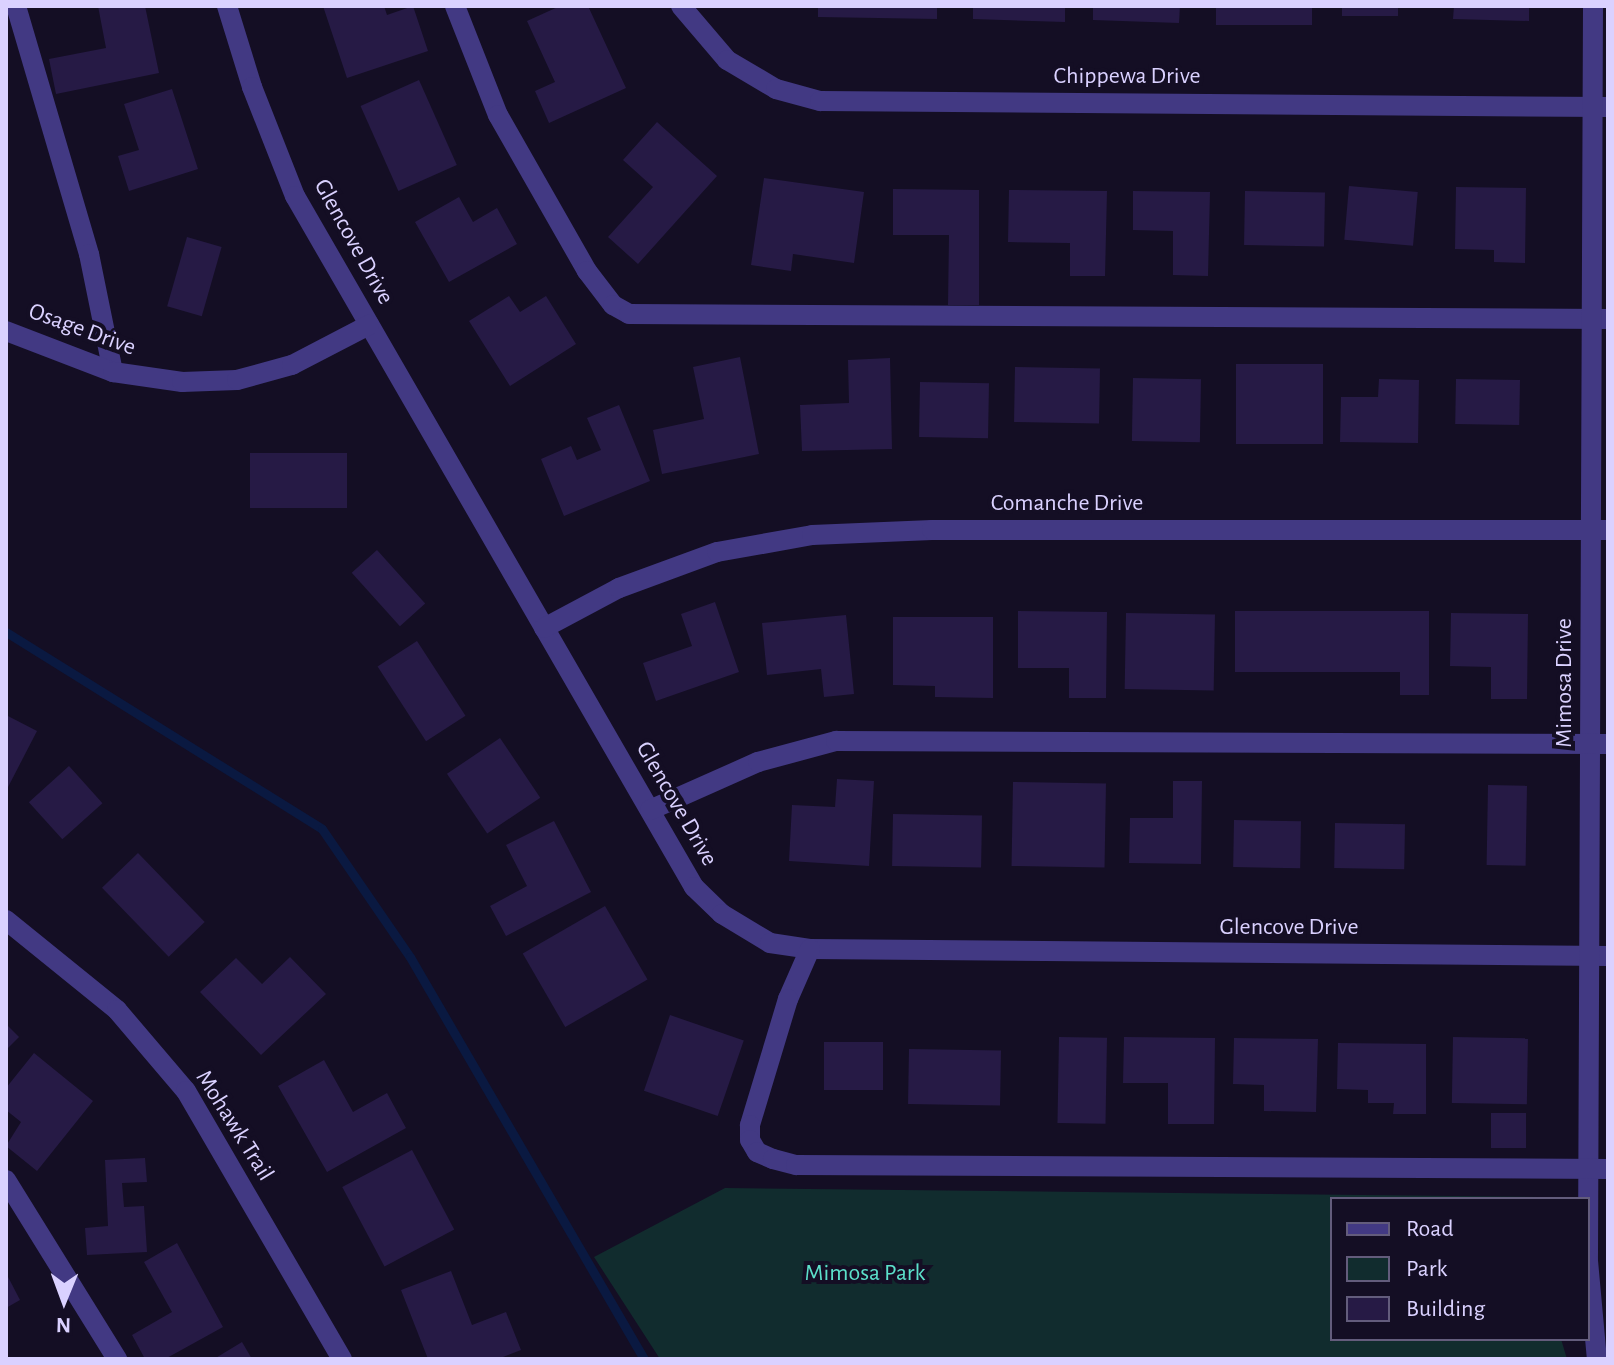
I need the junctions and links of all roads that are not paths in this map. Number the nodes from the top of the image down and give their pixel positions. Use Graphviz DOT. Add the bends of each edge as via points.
graph roads {
  1 [pos="16,6"];
  2 [pos="227,6"];
  3 [pos="455,6"];
  4 [pos="681,6"];
  5 [pos="1593,6"];
  6 [pos="1601,107"];
  7 [pos="1600,319"];
  8 [pos="369,325"];
  9 [pos="6,331"];
  10 [pos="113,372"];
  11 [pos="1600,530"];
  12 [pos="544,628"];
  13 [pos="1599,744"];
  14 [pos="650,810"];
  15 [pos="6,920"];
  16 [pos="810,949"];
  17 [pos="1599,956"];
  18 [pos="1599,1169"];
  19 [pos="6,1180"];
  20 [pos="1590,1244"];
  21 [pos="1590,1283"];
  22 [pos="117,1359"];
  23 [pos="342,1359"];
  24 [pos="1597,1359"];
  1 -- 10 [label="street" via="89,254"];
  2 -- 8 [label="street, Glencove Drive" via="295,196"];
  3 -- 7 [label="street" via="498,115 587,271 613,305 629,314"];
  4 -- 6 [label="street, Chippewa Drive" via="727,60 776,89 820,101"];
  5 -- 6 [label="street, Mimosa Drive"];
  6 -- 7 [label="street, Mimosa Drive"];
  7 -- 11 [label="street, Mimosa Drive"];
  8 -- 10 [label="street, Osage Drive" via="292,365 237,380 182,382"];
  8 -- 12 [label="street, Glencove Drive"];
  9 -- 10 [label="street, Osage Drive"];
  11 -- 12 [label="street, Comanche Drive" via="932,530 812,535 717,552 619,588"];
  11 -- 13 [label="street, Mimosa Drive"];
  12 -- 14 [label="street, Glencove Drive"];
  13 -- 14 [label="street" via="836,741 758,762"];
  13 -- 17 [label="street, Mimosa Drive"];
  14 -- 16 [label="street, Glencove Drive" via="694,887 722,914 770,943"];
  15 -- 23 [label="street, Mohawk Trail" via="117,1010 186,1091"];
  16 -- 17 [label="street, Glencove Drive"];
  16 -- 18 [label="street" via="788,999 750,1125 757,1152 773,1159 796,1165"];
  17 -- 18 [label="street, Mimosa Drive"];
  18 -- 20 [label="street, Mimosa Drive"];
  19 -- 22 [label="street"];
  21 -- 24 [label="street, Mimosa Drive"];
}
